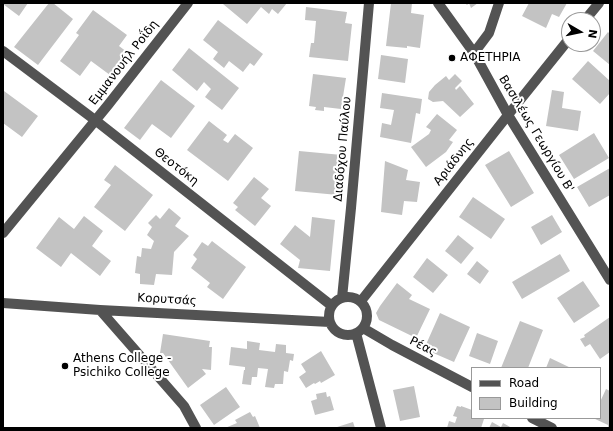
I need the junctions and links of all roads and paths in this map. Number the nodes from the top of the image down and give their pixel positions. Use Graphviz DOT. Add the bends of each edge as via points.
graph roads {
  1 [pos="188,3"];
  2 [pos="369,3"];
  3 [pos="438,3"];
  4 [pos="499,3"];
  5 [pos="598,3"];
  6 [pos="591,12"];
  7 [pos="561,50"];
  8 [pos="3,51"];
  9 [pos="474,53"];
  10 [pos="508,115"];
  11 [pos="95,120"];
  12 [pos="3,233"];
  13 [pos="610,280"];
  14 [pos="342,298"];
  15 [pos="361,301"];
  16 [pos="3,303"];
  17 [pos="332,306"];
  18 [pos="100,310"];
  19 [pos="330,322"];
  20 [pos="359,331"];
  21 [pos="471,386"];
  22 [pos="534,419"];
  23 [pos="196,428"];
  24 [pos="381,428"];
  25 [pos="552,428"];
  1 -- 11 [label="street, Εμμανουήλ Ροΐδη"];
  2 -- 14 [label="street, Διαδόχου Παύλου"];
  3 -- 9 [label="street, Βασιλέως Γεωργίου Β'"];
  4 -- 9 [label="street" via="489,33"];
  5 -- 6 [label="street"];
  7 -- 10 [label="street, Αριάδνης"];
  8 -- 11 [label="street, Θεοτόκη"];
  9 -- 10 [label="street, Βασιλέως Γεωργίου Β'"];
  10 -- 13 [label="street, Βασιλέως Γεωργίου Β'"];
  10 -- 15 [label="street, Αριάδνης"];
  11 -- 12 [label="street, Εμμανουήλ Ροΐδη"];
  11 -- 17 [label="street, Θεοτόκη"];
  14 -- 15 [label="street" via="348,296"];
  14 -- 17 [label="street"];
  15 -- 20 [label="street" via="367,314 366,321"];
  16 -- 18 [label="street, Κορυτσάς"];
  17 -- 19 [label="street"];
  18 -- 19 [label="street, Κορυτσάς"];
  18 -- 23 [label="street" via="184,406"];
  19 -- 20 [label="street" via="345,335"];
  20 -- 21 [label="street, Ρέας" via="392,345"];
  20 -- 24 [label="street"];
  22 -- 25 [label="street"];
}
